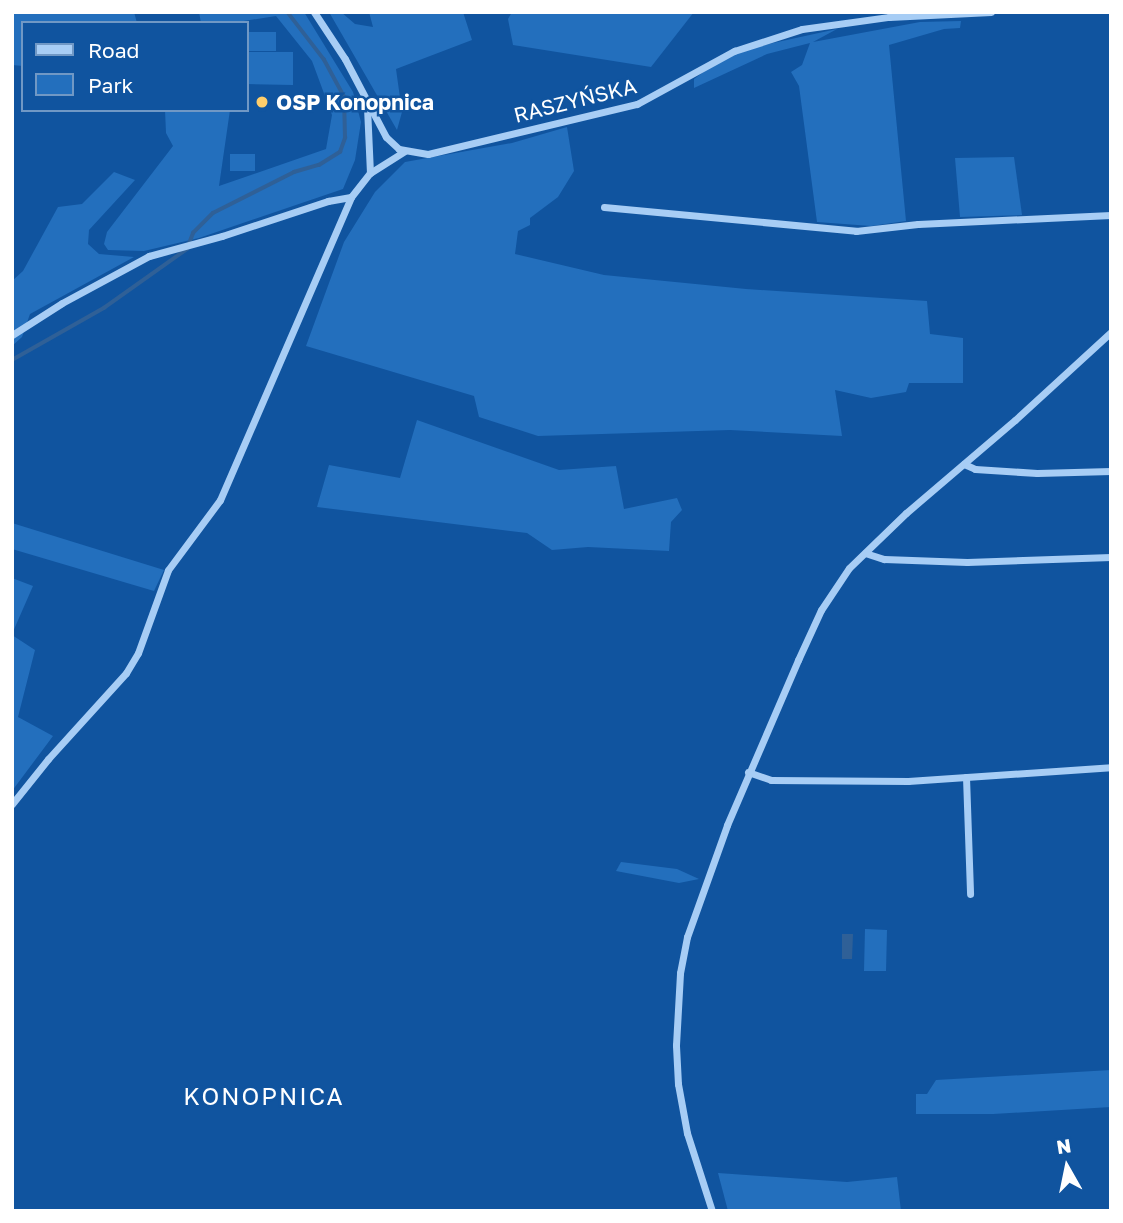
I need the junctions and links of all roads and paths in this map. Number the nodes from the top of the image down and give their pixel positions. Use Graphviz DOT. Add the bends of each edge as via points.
graph roads {
  1 [pos="314,12"];
  2 [pos="991,12"];
  3 [pos="888,15"];
  4 [pos="367,105"];
  5 [pos="404,151"];
  6 [pos="370,173"];
  7 [pos="351,197"];
  8 [pos="604,207"];
  9 [pos="1111,215"];
  10 [pos="1111,332"];
  11 [pos="12,335"];
  12 [pos="964,464"];
  13 [pos="1111,471"];
  14 [pos="865,553"];
  15 [pos="1111,557"];
  16 [pos="1111,766"];
  17 [pos="748,772"];
  18 [pos="966,777"];
  19 [pos="12,804"];
  20 [pos="970,894"];
  21 [pos="712,1211"];
  1 -- 4 [label="street" via="345,59"];
  2 -- 3 [label="street, RASZYŃSKA"];
  3 -- 5 [label="street, RASZYŃSKA" via="763,40 733,51 637,104 436,153"];
  4 -- 5 [label="street" via="386,137"];
  4 -- 6 [label="street"];
  5 -- 6 [label="street"];
  6 -- 7 [label="street"];
  7 -- 11 [label="street" via="149,256"];
  7 -- 19 [label="street" via="219,500 168,570 138,653 122,678"];
  8 -- 9 [label="street" via="856,230"];
  10 -- 12 [label="street"];
  12 -- 13 [label="street" via="975,469 1037,473"];
  12 -- 14 [label="street"];
  14 -- 15 [label="street" via="884,559 967,562"];
  14 -- 17 [label="street" via="821,610"];
  16 -- 18 [label="street"];
  17 -- 18 [label="street" via="771,780"];
  17 -- 21 [label="street" via="703,891 680,973 678,1084 687,1133"];
  18 -- 20 [label="street"];
}
